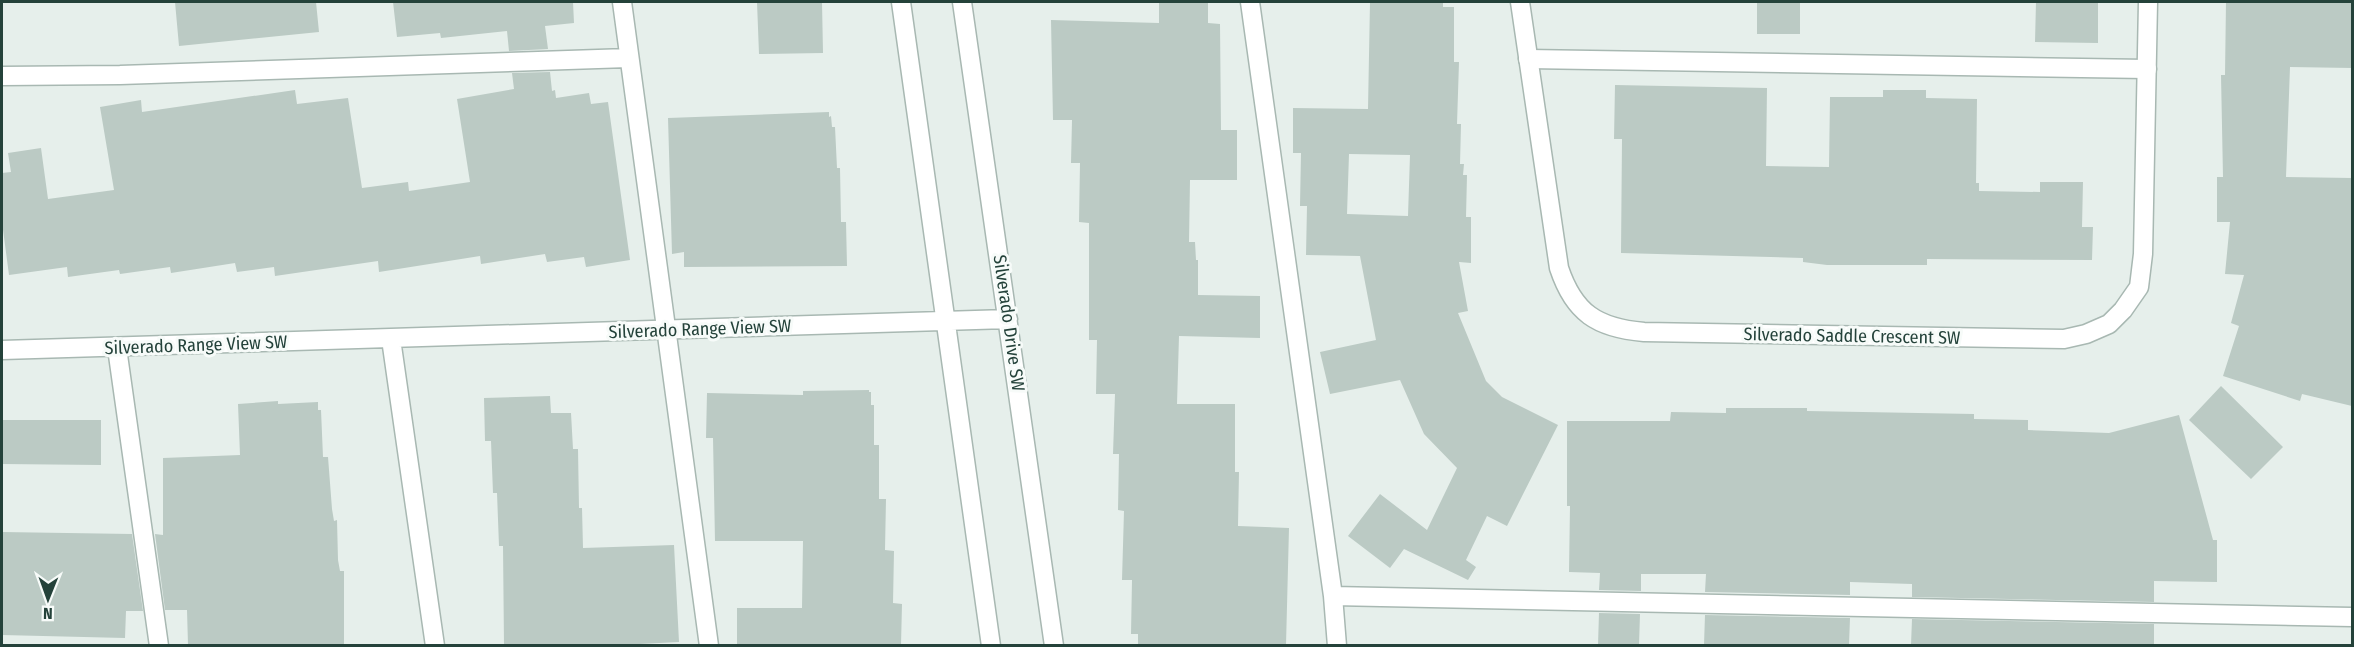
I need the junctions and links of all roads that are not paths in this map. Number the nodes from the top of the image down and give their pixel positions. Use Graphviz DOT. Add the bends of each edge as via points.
graph roads {
  1 [pos="622,2"];
  2 [pos="901,2"];
  3 [pos="962,2"];
  4 [pos="1250,2"];
  5 [pos="1520,2"];
  6 [pos="2148,2"];
  7 [pos="628,58"];
  8 [pos="1528,59"];
  9 [pos="2147,69"];
  10 [pos="2,76"];
  11 [pos="1008,319"];
  12 [pos="945,322"];
  13 [pos="665,330"];
  14 [pos="391,339"];
  15 [pos="117,348"];
  16 [pos="2,350"];
  17 [pos="1333,596"];
  18 [pos="2352,617"];
  19 [pos="159,645"];
  20 [pos="435,645"];
  21 [pos="709,645"];
  22 [pos="991,645"];
  23 [pos="1054,645"];
  24 [pos="1337,645"];
  1 -- 7 [label="street"];
  2 -- 12 [label="street"];
  3 -- 11 [label="street, Silverado Drive SW"];
  4 -- 17 [label="street"];
  5 -- 8 [label="street, Silverado Saddle Crescent SW"];
  6 -- 9 [label="street, Silverado Saddle Crescent SW"];
  7 -- 10 [label="street"];
  7 -- 13 [label="street"];
  8 -- 9 [label="street"];
  8 -- 9 [label="street, Silverado Saddle Crescent SW" via="1565,286 1577,305 1593,319 1617,330 1644,333 2064,339 2109,324 2139,287"];
  11 -- 12 [label="street, Silverado Range View SW"];
  11 -- 23 [label="street, Silverado Drive SW"];
  12 -- 13 [label="street, Silverado Range View SW"];
  12 -- 22 [label="street"];
  13 -- 14 [label="street, Silverado Range View SW"];
  13 -- 21 [label="street"];
  14 -- 15 [label="street, Silverado Range View SW"];
  14 -- 20 [label="street"];
  15 -- 16 [label="street, Silverado Range View SW"];
  15 -- 19 [label="street"];
  17 -- 18 [label="street"];
  17 -- 24 [label="street"];
}
